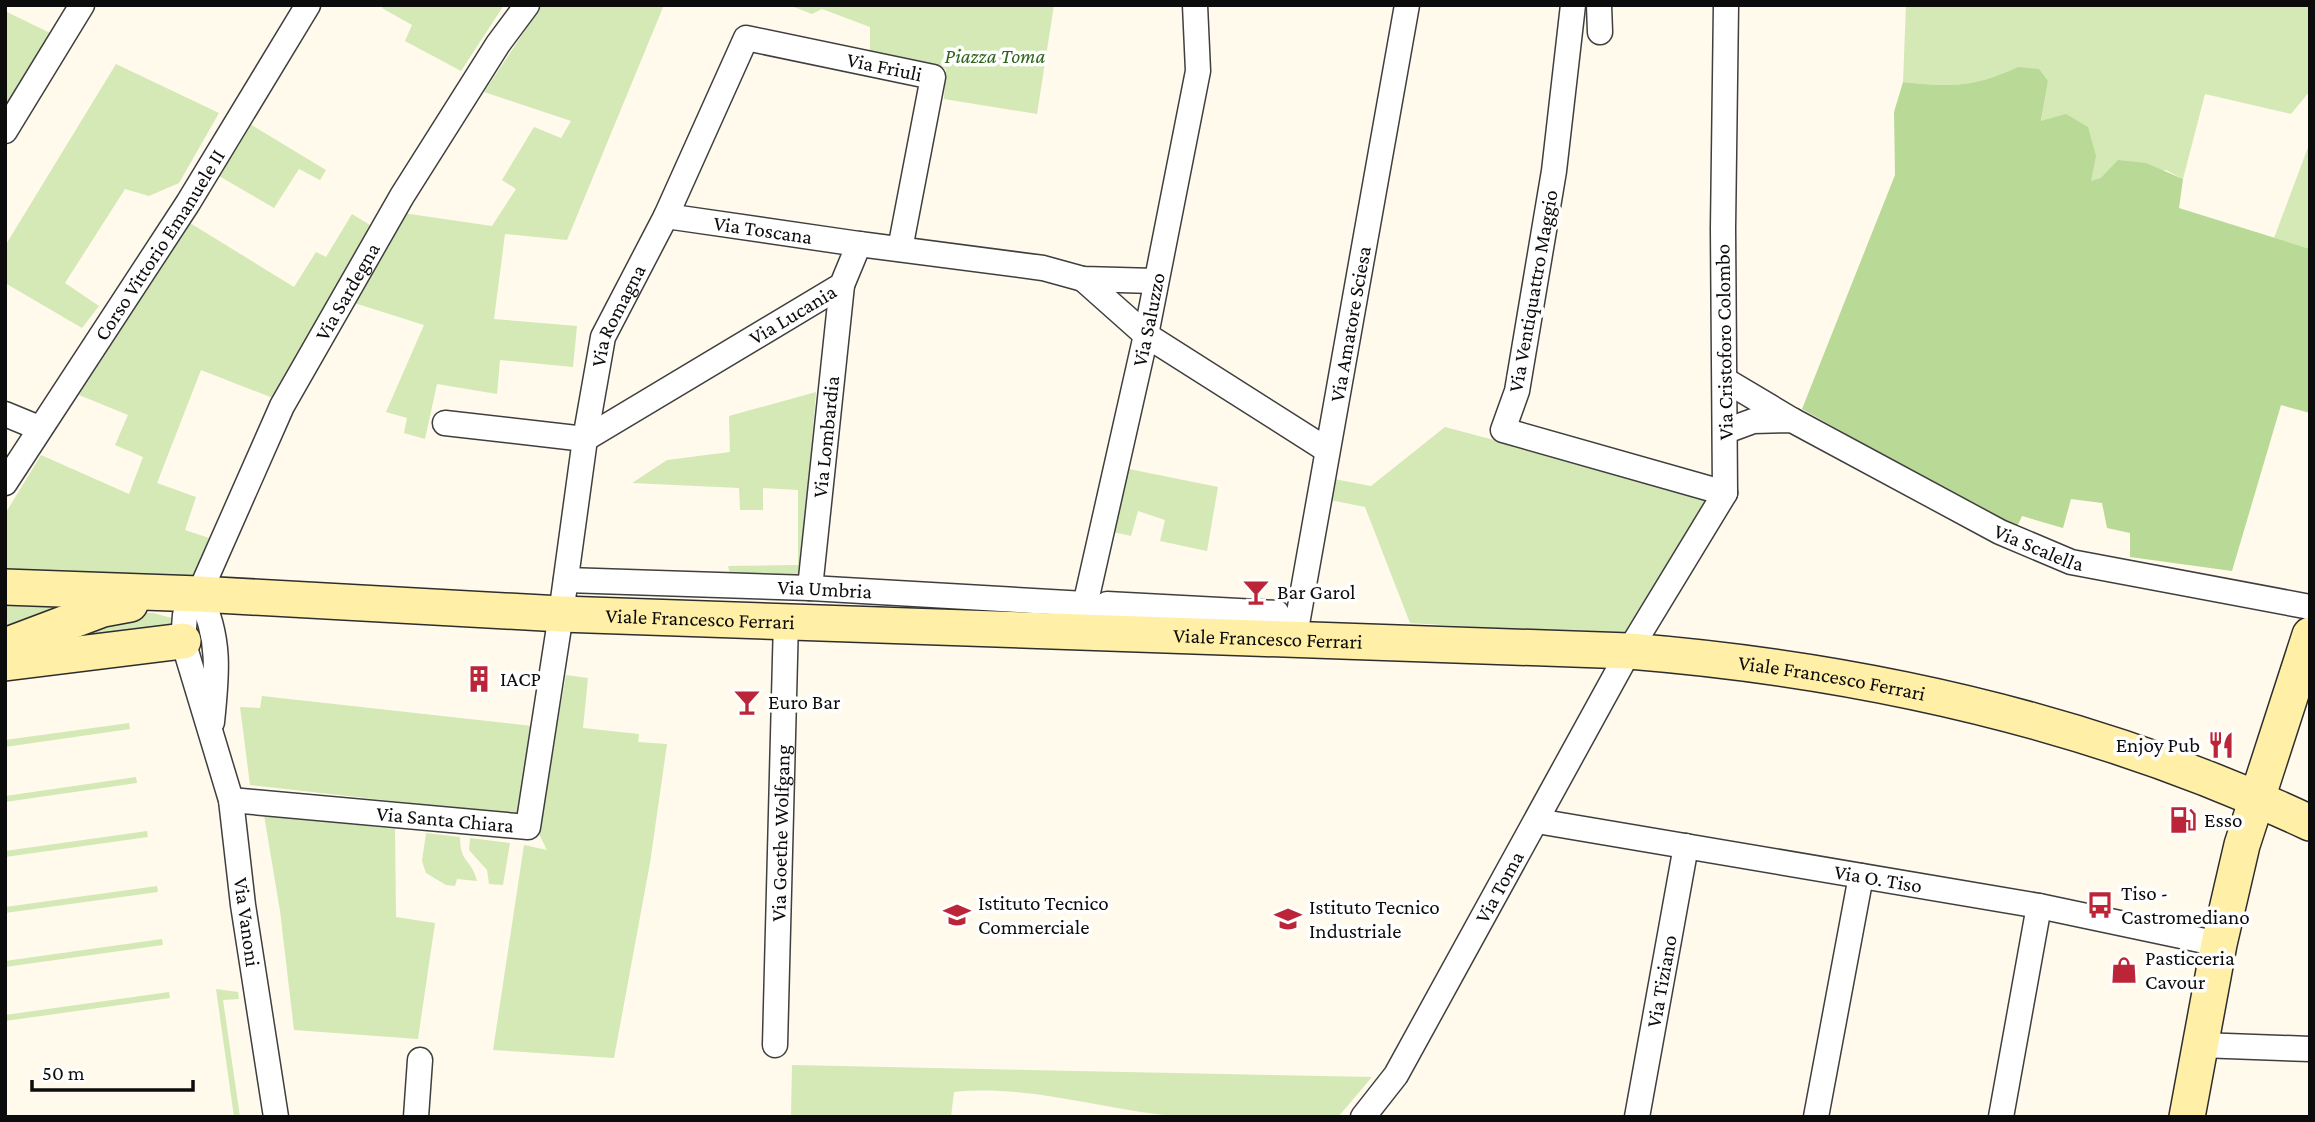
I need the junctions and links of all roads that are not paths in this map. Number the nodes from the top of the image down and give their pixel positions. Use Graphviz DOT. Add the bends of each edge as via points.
graph roads {
  1 [pos="82,5"];
  2 [pos="308,5"];
  3 [pos="527,5"];
  4 [pos="1195,5"];
  5 [pos="1407,5"];
  6 [pos="1573,5"];
  7 [pos="1599,5"];
  8 [pos="1726,5"];
  9 [pos="1600,32"];
  10 [pos="746,38"];
  11 [pos="5,131"];
  12 [pos="666,216"];
  13 [pos="859,244"];
  14 [pos="900,249"];
  15 [pos="1083,279"];
  16 [pos="1155,281"];
  17 [pos="842,285"];
  18 [pos="1146,335"];
  19 [pos="1725,380"];
  20 [pos="5,414"];
  21 [pos="1792,420"];
  22 [pos="445,423"];
  23 [pos="39,428"];
  24 [pos="1726,431"];
  25 [pos="584,439"];
  26 [pos="1327,450"];
  27 [pos="5,483"];
  28 [pos="1726,493"];
  29 [pos="566,580"];
  30 [pos="5,587"];
  31 [pos="810,588"];
  32 [pos="199,594"];
  33 [pos="2310,607"];
  34 [pos="561,614"];
  35 [pos="786,620"];
  36 [pos="1088,623"];
  37 [pos="2310,635"];
  38 [pos="183,641"];
  39 [pos="1283,641"];
  40 [pos="5,646"];
  41 [pos="1629,651"];
  42 [pos="5,663"];
  43 [pos="212,730"];
  44 [pos="2256,799"];
  45 [pos="231,800"];
  46 [pos="1537,821"];
  47 [pos="2310,823"];
  48 [pos="1686,846"];
  49 [pos="1861,876"];
  50 [pos="2039,906"];
  51 [pos="2219,944"];
  52 [pos="775,1045"];
  53 [pos="2200,1045"];
  54 [pos="2310,1049"];
  55 [pos="420,1060"];
  56 [pos="276,1117"];
  57 [pos="416,1117"];
  58 [pos="1363,1117"];
  59 [pos="1637,1117"];
  60 [pos="1816,1117"];
  61 [pos="2001,1117"];
  62 [pos="2187,1117"];
  1 -- 11 [label="street"];
  2 -- 23 [label="street, Corso Vittorio Emanuele II" via="188,204"];
  3 -- 32 [label="street, Via Sardegna" via="402,196 282,406"];
  4 -- 16 [label="street, Via Saluzzo" via="1198,71"];
  5 -- 26 [label="street, Via Amatore Sciesa"];
  6 -- 28 [label="street, Via Ventiquattro Maggio" via="1554,172 1517,391 1503,430"];
  7 -- 9 [label="street"];
  8 -- 19 [label="street, Via Cristoforo Colombo"];
  10 -- 12 [label="street, Via Romagna"];
  10 -- 14 [label="street, Via Friuli" via="933,77"];
  12 -- 13 [label="street, Via Toscana"];
  12 -- 25 [label="street, Via Romagna" via="603,337"];
  13 -- 14 [label="street"];
  13 -- 17 [label="street, Via Lucania"];
  14 -- 15 [label="street" via="1043,268"];
  15 -- 16 [label="street"];
  15 -- 18 [label="street"];
  16 -- 18 [label="street, Via Saluzzo"];
  17 -- 25 [label="street, Via Lucania"];
  17 -- 31 [label="street, Via Lombardia"];
  18 -- 26 [label="street"];
  18 -- 36 [label="street, Via Saluzzo"];
  19 -- 21 [label="street, Via Scalella"];
  19 -- 24 [label="street, Via Cristoforo Colombo"];
  20 -- 23 [label="street"];
  21 -- 24 [label="street, Via Scalella" via="1753,421"];
  21 -- 33 [label="street, Via Scalella" via="2000,532 2071,562"];
  22 -- 25 [label="street"];
  23 -- 27 [label="street, Corso Vittorio Emanuele II"];
  24 -- 28 [label="street, Via Cristoforo Colombo"];
  25 -- 29 [label="street, Via Romagna"];
  26 -- 39 [label="street, Via Amatore Sciesa"];
  28 -- 41 [label="street"];
  29 -- 31 [label="street, Via Umbria"];
  29 -- 34 [label="street, Via Romagna"];
  30 -- 32 [label="street, Viale Francesco Ferrari"];
  31 -- 36 [label="street, Via Umbria"];
  32 -- 34 [label="street, Viale Francesco Ferrari"];
  32 -- 38 [label="street, Via Vanoni" via="185,615"];
  32 -- 40 [label="street, Viale Francesco Ferrari" via="103,609"];
  32 -- 43 [label="street, Via Vanoni" via="214,631"];
  34 -- 35 [label="street, Viale Francesco Ferrari"];
  34 -- 45 [label="street, Via Santa Chiara" via="528,827"];
  35 -- 36 [label="street, Viale Francesco Ferrari"];
  35 -- 52 [label="street, Via Goethe Wolfgang"];
  36 -- 39 [label="street, Viale Francesco Ferrari"];
  37 -- 44 [label="street"];
  38 -- 42 [label="street"];
  38 -- 43 [label="street, Via Vanoni"];
  39 -- 41 [label="street, Viale Francesco Ferrari"];
  41 -- 44 [label="street, Viale Francesco Ferrari" via="1736,660 2012,713 2144,753"];
  41 -- 46 [label="street, Via Toma"];
  43 -- 45 [label="street, Via Vanoni"];
  44 -- 47 [label="street, Viale Francesco Ferrari"];
  44 -- 51 [label="street"];
  45 -- 56 [label="street, Via Vanoni"];
  46 -- 48 [label="street, Via O. Tiso"];
  46 -- 58 [label="street, Via Toma" via="1396,1075"];
  48 -- 49 [label="street, Via O. Tiso"];
  48 -- 59 [label="street, Via Tiziano"];
  49 -- 50 [label="street, Via O. Tiso"];
  49 -- 60 [label="street"];
  50 -- 51 [label="street, Via O. Tiso"];
  50 -- 61 [label="street"];
  51 -- 53 [label="street"];
  53 -- 54 [label="street"];
  53 -- 62 [label="street"];
  55 -- 57 [label="street"];
}
